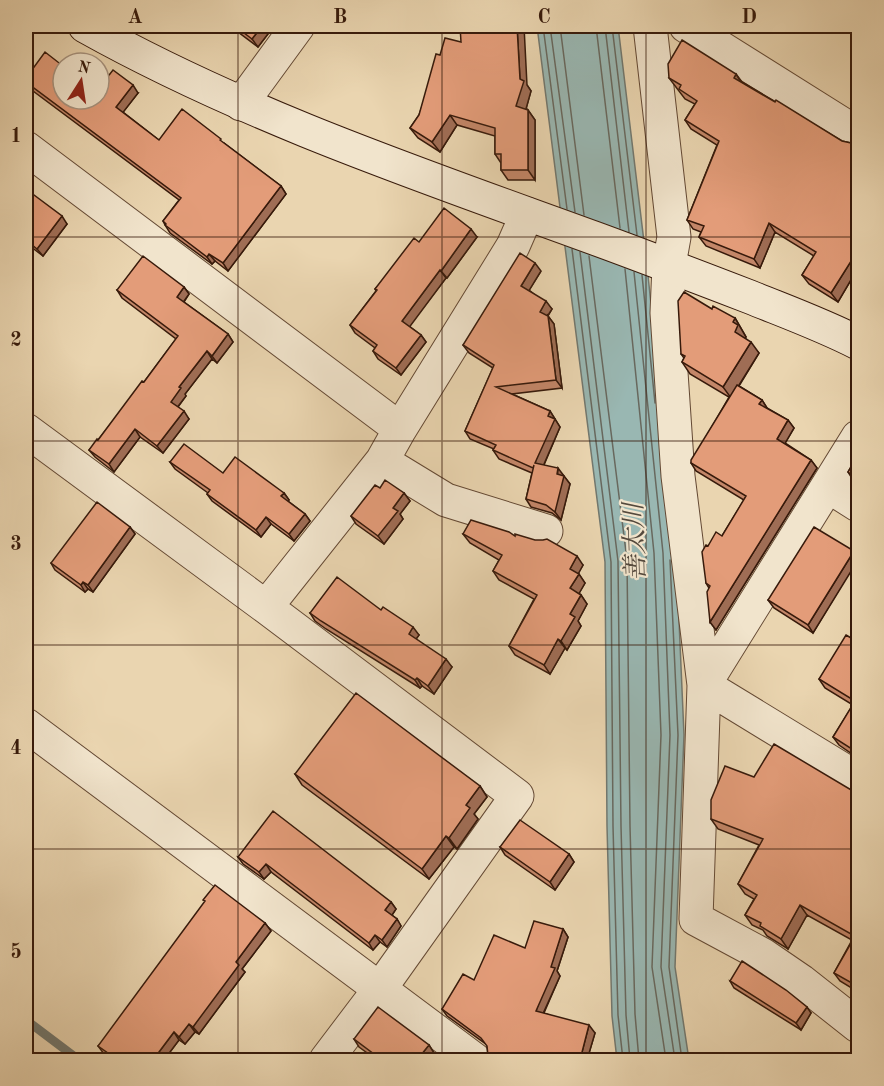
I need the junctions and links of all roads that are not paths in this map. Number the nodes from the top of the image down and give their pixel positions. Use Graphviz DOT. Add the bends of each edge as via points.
graph roads {
  1 [pos="85,26"];
  2 [pos="298,26"];
  3 [pos="650,26"];
  4 [pos="686,26"];
  5 [pos="241,104"];
  6 [pos="858,134"];
  7 [pos="26,148"];
  8 [pos="540,219"];
  9 [pos="664,263"];
  10 [pos="858,343"];
  11 [pos="400,429"];
  12 [pos="26,430"];
  13 [pos="858,437"];
  14 [pos="382,461"];
  15 [pos="828,486"];
  16 [pos="858,505"];
  17 [pos="546,531"];
  18 [pos="266,607"];
  19 [pos="704,685"];
  20 [pos="26,725"];
  21 [pos="858,779"];
  22 [pos="379,990"];
  23 [pos="858,1026"];
  24 [pos="326,1060"];
  25 [pos="475,1060"];
  1 -- 5 [label="street"];
  2 -- 5 [label="street"];
  3 -- 9 [label="street" via="674,237"];
  4 -- 6 [label="street"];
  5 -- 8 [label="street" via="364,155"];
  7 -- 11 [label="street"];
  8 -- 9 [label="street"];
  8 -- 11 [label="street" via="513,246"];
  9 -- 10 [label="street"];
  9 -- 19 [label="street" via="678,476"];
  11 -- 14 [label="street"];
  12 -- 18 [label="street"];
  13 -- 15 [label="street"];
  14 -- 17 [label="street" via="446,500"];
  14 -- 18 [label="street"];
  15 -- 16 [label="street"];
  15 -- 19 [label="street"];
  18 -- 22 [label="street" via="517,796"];
  19 -- 21 [label="street"];
  19 -- 23 [label="street" via="696,919 763,955"];
  20 -- 22 [label="street"];
  22 -- 24 [label="street"];
  22 -- 25 [label="street"];
}
